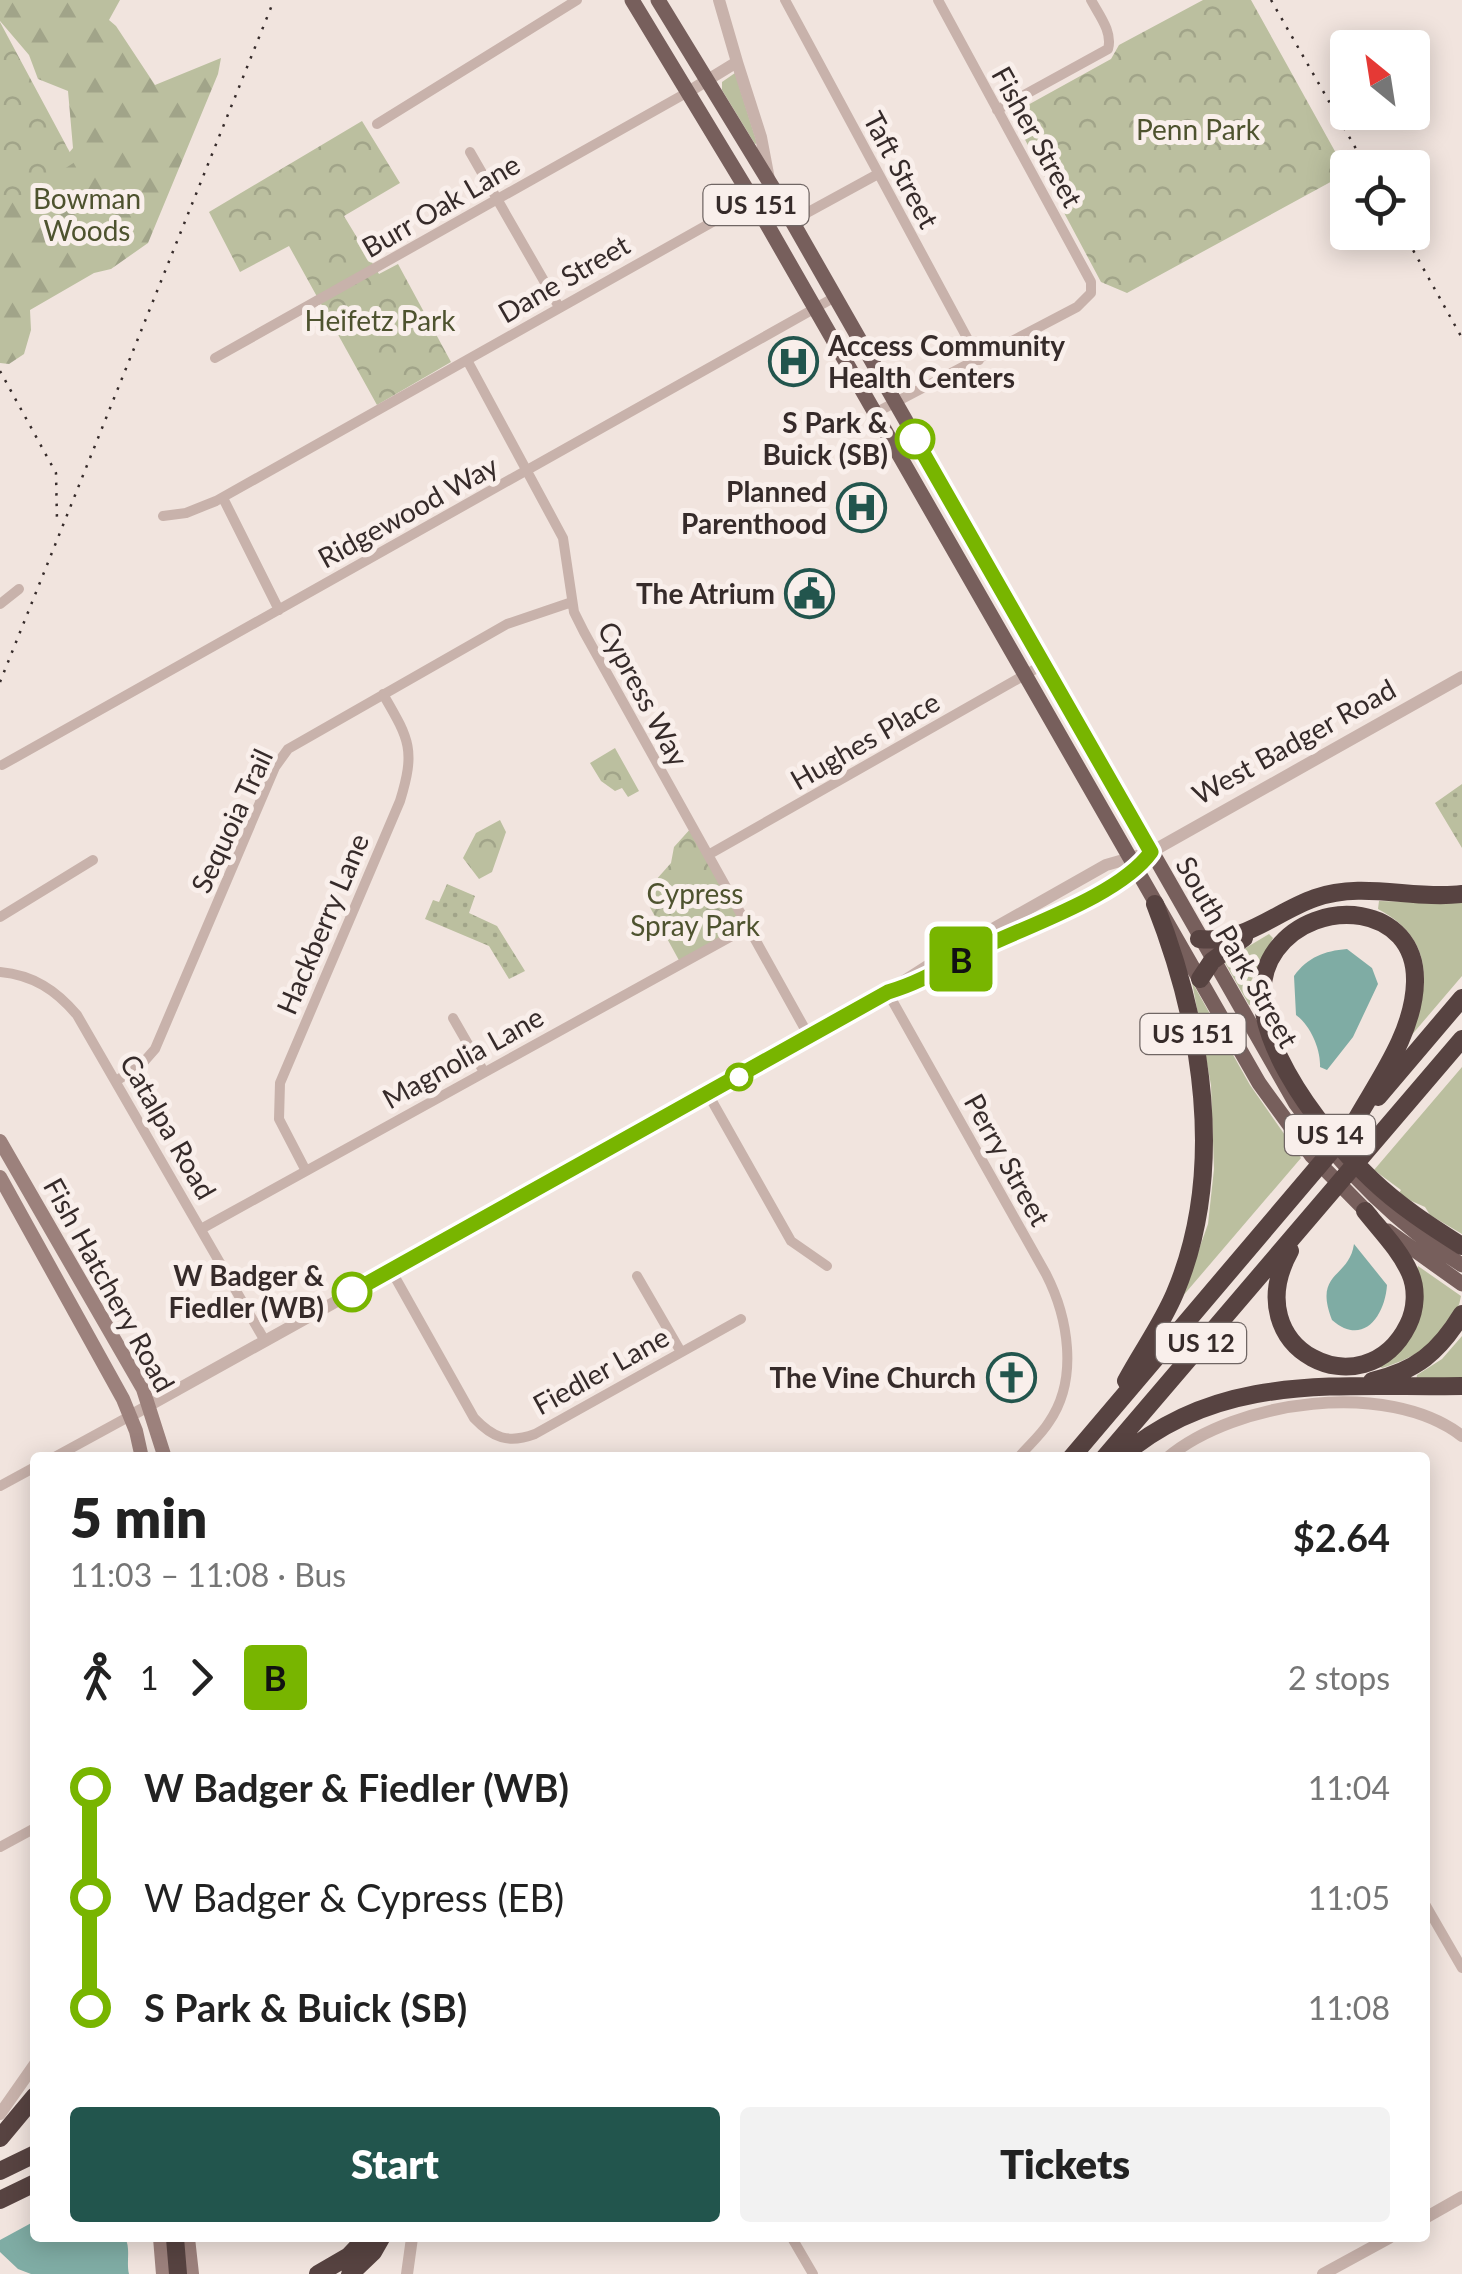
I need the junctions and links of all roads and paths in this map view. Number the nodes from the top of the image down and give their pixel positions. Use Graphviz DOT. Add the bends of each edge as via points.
graph roads {
  1 [pos="577,0"];
  2 [pos="632,0"];
  3 [pos="658,0"];
  4 [pos="719,0"];
  5 [pos="785,0"];
  6 [pos="938,0"];
  7 [pos="1091,0"];
  8 [pos="737,62"];
  9 [pos="706,80"];
  10 [pos="688,92"];
  11 [pos="996,110"];
  12 [pos="377,124"];
  13 [pos="470,152"];
  14 [pos="878,174"];
  15 [pos="771,185"];
  16 [pos="499,198"];
  17 [pos="753,200"];
  18 [pos="792,221"];
  19 [pos="835,297"];
  20 [pos="560,307"];
  21 [pos="816,308"];
  22 [pos="215,358"];
  23 [pos="467,360"];
  24 [pos="979,360"];
  25 [pos="894,403"];
  26 [pos="875,413"];
  27 [pos="528,470"];
  28 [pos="223,498"];
  29 [pos="164,516"];
  30 [pos="19,589"];
  31 [pos="572,602"];
  32 [pos="0,604"];
  33 [pos="279,610"];
  34 [pos="1044,664"];
  35 [pos="1025,675"];
  36 [pos="1462,677"];
  37 [pos="383,694"];
  38 [pos="2,765"];
  39 [pos="1151,852"];
  40 [pos="708,855"];
  41 [pos="94,860"];
  42 [pos="1132,863"];
  43 [pos="1462,894"];
  44 [pos="1155,904"];
  45 [pos="0,916"];
  46 [pos="748,926"];
  47 [pos="1260,926"];
  48 [pos="1199,939"];
  49 [pos="1212,961"];
  50 [pos="0,972"];
  51 [pos="1191,982"];
  52 [pos="888,992"];
  53 [pos="1462,998"];
  54 [pos="453,1018"];
  55 [pos="810,1038"];
  56 [pos="1462,1039"];
  57 [pos="484,1072"];
  58 [pos="116,1081"];
  59 [pos="708,1094"];
  60 [pos="1352,1127"];
  61 [pos="0,1141"];
  62 [pos="306,1171"];
  63 [pos="0,1177"];
  64 [pos="1365,1210"];
  65 [pos="201,1230"];
  66 [pos="1299,1230"];
  67 [pos="1462,1246"];
  68 [pos="1462,1265"];
  69 [pos="828,1266"];
  70 [pos="391,1270"];
  71 [pos="637,1276"];
  72 [pos="1462,1284"];
  73 [pos="1462,1314"];
  74 [pos="741,1319"];
  75 [pos="265,1341"];
  76 [pos="681,1352"];
  77 [pos="1462,1386"];
  78 [pos="1342,1388"];
  79 [pos="149,1405"];
  80 [pos="1110,1412"];
  81 [pos="130,1416"];
  82 [pos="1462,1436"];
  83 [pos="64,1452"];
  84 [pos="140,1452"];
  85 [pos="163,1452"];
  86 [pos="1023,1452"];
  87 [pos="1076,1452"];
  88 [pos="1109,1452"];
  89 [pos="1128,1452"];
  90 [pos="1178,1452"];
  91 [pos="30,1470"];
  92 [pos="0,1486"];
  93 [pos="30,1831"];
  94 [pos="0,1847"];
  95 [pos="1430,1913"];
  96 [pos="1462,1968"];
  97 [pos="30,2071"];
  98 [pos="30,2102"];
  99 [pos="0,2114"];
  100 [pos="0,2138"];
  101 [pos="30,2156"];
  102 [pos="0,2171"];
  103 [pos="30,2185"];
  104 [pos="1462,2197"];
  105 [pos="0,2200"];
  106 [pos="1430,2215"];
  107 [pos="160,2242"];
  108 [pos="175,2242"];
  109 [pos="188,2242"];
  110 [pos="362,2242"];
  111 [pos="379,2242"];
  112 [pos="411,2242"];
  113 [pos="794,2242"];
  114 [pos="1382,2242"];
  115 [pos="163,2274"];
  116 [pos="178,2274"];
  117 [pos="192,2274"];
  118 [pos="318,2274"];
  119 [pos="350,2274"];
  120 [pos="407,2274"];
  121 [pos="813,2274"];
  122 [pos="1323,2274"];
  1 -- 12 [label="street" via="437,94"];
  2 -- 10 [label="main road, South Park Street / US 151"];
  3 -- 9 [label="main road, South Park Street / US 151"];
  4 -- 8 [label="street"];
  5 -- 14 [label="street, Taft Street"];
  6 -- 11 [label="street, Fisher Street"];
  7 -- 11 [label="street" via="1107,30 1108,49"];
  8 -- 9 [label="street"];
  8 -- 15 [label="street"];
  9 -- 10 [label="street"];
  9 -- 15 [label="main road, South Park Street / US 151"];
  10 -- 16 [label="street, Burr Oak Lane"];
  10 -- 17 [label="main road, South Park Street / US 151"];
  11 -- 24 [label="street, Fisher Street" via="1091,282 1090,297"];
  13 -- 16 [label="street"];
  14 -- 18 [label="street"];
  14 -- 24 [label="street, Taft Street"];
  15 -- 17 [label="street, Dane Street"];
  15 -- 18 [label="main road, South Park Street / US 151"];
  16 -- 20 [label="street"];
  16 -- 22 [label="street, Burr Oak Lane"];
  17 -- 20 [label="street, Dane Street"];
  17 -- 21 [label="main road, South Park Street / US 151"];
  18 -- 19 [label="main road, South Park Street / US 151"];
  19 -- 21 [label="street, Ridgewood Way"];
  19 -- 25 [label="main road, South Park Street / US 151"];
  20 -- 23 [label="street, Dane Street"];
  21 -- 26 [label="main road, South Park Street / US 151"];
  21 -- 27 [label="street, Ridgewood Way"];
  23 -- 27 [label="street, Cypress Way"];
  23 -- 28 [label="street, Dane Street"];
  24 -- 25 [label="street"];
  25 -- 26 [label="street"];
  25 -- 34 [label="main road, South Park Street / US 151"];
  26 -- 35 [label="main road, South Park Street / US 151"];
  27 -- 31 [label="street, Cypress Way" via="562,538"];
  27 -- 33 [label="street, Ridgewood Way"];
  28 -- 29 [label="street, Dane Street"];
  28 -- 33 [label="street"];
  30 -- 32 [label="street"];
  31 -- 37 [label="street, Sequoia Trail" via="520,618"];
  31 -- 40 [label="street, Cypress Way"];
  33 -- 38 [label="street, Ridgewood Way"];
  34 -- 35 [label="street, Hughes Place"];
  34 -- 39 [label="main road, South Park Street / US 151"];
  35 -- 40 [label="street, Hughes Place"];
  35 -- 42 [label="main road, South Park Street / US 151"];
  36 -- 39 [label="street, West Badger Road"];
  37 -- 58 [label="street, Sequoia Trail" via="298,741 275,767 155,1049"];
  37 -- 62 [label="street, Hackberry Lane" via="405,734 410,768 280,1083 279,1118"];
  39 -- 42 [label="street, West Badger Road"];
  39 -- 48 [label="main road, South Park Street / US 151"];
  40 -- 46 [label="street, Cypress Way"];
  41 -- 45 [label="street"];
  42 -- 44 [label="main road, South Park Street / US 151"];
  42 -- 52 [label="street, West Badger Road" via="1043,922"];
  42 -- 52 [label="street, West Badger Road" via="1106,864"];
  43 -- 47 [label="highway" via="1354,890 1293,907"];
  44 -- 51 [label="highway, US 151"];
  46 -- 55 [label="street, Cypress Way"];
  46 -- 57 [label="street, Magnolia Lane"];
  47 -- 48 [label="highway" via="1216,941"];
  47 -- 49 [label="highway"];
  48 -- 49 [label="main road, South Park Street / US 151"];
  49 -- 51 [label="highway"];
  49 -- 68 [label="main road, South Park Street / US 151" via="1318,1134 1380,1202"];
  50 -- 58 [label="street, Catalpa Road" via="26,976 63,998"];
  51 -- 64 [label="main road, South Park Street / US 14" via="1312,1156"];
  51 -- 80 [label="highway, US 151" via="1203,1161 1189,1250 1175,1293"];
  52 -- 55 [label="street, West Badger Road"];
  52 -- 86 [label="street, Perry Street" via="1058,1297 1066,1356 1059,1403"];
  53 -- 60 [label="highway, US 12"];
  54 -- 57 [label="street"];
  55 -- 59 [label="street, West Badger Road"];
  56 -- 66 [label="highway, US 12"];
  57 -- 62 [label="street, Magnolia Lane"];
  58 -- 65 [label="street, Catalpa Road"];
  59 -- 69 [label="street" via="792,1241"];
  59 -- 70 [label="street, West Badger Road"];
  60 -- 67 [label="highway, US 14" via="1403,1034 1415,982 1395,933 1368,918 1339,914 1309,922 1276,950 1261,994 1266,1030 1331,1136 1394,1199"];
  60 -- 80 [label="highway, US 12"];
  61 -- 79 [label="main road, Fish Hatchery Road"];
  62 -- 65 [label="street, Magnolia Lane"];
  63 -- 81 [label="main road, Fish Hatchery Road"];
  64 -- 66 [label="highway" via="1411,1274 1415,1294 1406,1330 1365,1364 1315,1360 1284,1330 1275,1288"];
  64 -- 72 [label="main road, South Park Street / US 14"];
  65 -- 75 [label="street, Catalpa Road"];
  66 -- 88 [label="highway, US 12"];
  70 -- 75 [label="street, West Badger Road"];
  70 -- 76 [label="street, Fiedler Lane" via="474,1418 504,1439 535,1434"];
  71 -- 76 [label="street"];
  73 -- 78 [label="highway" via="1416,1367"];
  74 -- 76 [label="street, Fiedler Lane"];
  75 -- 79 [label="street, West Badger Road"];
  77 -- 78 [label="highway"];
  78 -- 89 [label="highway" via="1270,1389 1208,1406 1158,1428"];
  79 -- 81 [label="street, West Badger Road"];
  79 -- 85 [label="main road, Fish Hatchery Road"];
  80 -- 87 [label="highway, US 12"];
  81 -- 83 [label="street, West Badger Road"];
  81 -- 84 [label="main road, Fish Hatchery Road"];
  82 -- 90 [label="street" via="1411,1412 1336,1402 1243,1420"];
  91 -- 92 [label="street"];
  93 -- 94 [label="street"];
  95 -- 96 [label="street"];
  97 -- 99 [label="street"];
  98 -- 100 [label="highway"];
  101 -- 102 [label="highway"];
  103 -- 105 [label="highway"];
  104 -- 106 [label="street"];
  107 -- 115 [label="main road"];
  108 -- 116 [label="highway"];
  109 -- 117 [label="main road"];
  110 -- 118 [label="highway"];
  111 -- 119 [label="highway"];
  112 -- 120 [label="street"];
  113 -- 121 [label="street"];
  114 -- 122 [label="street"];
}
